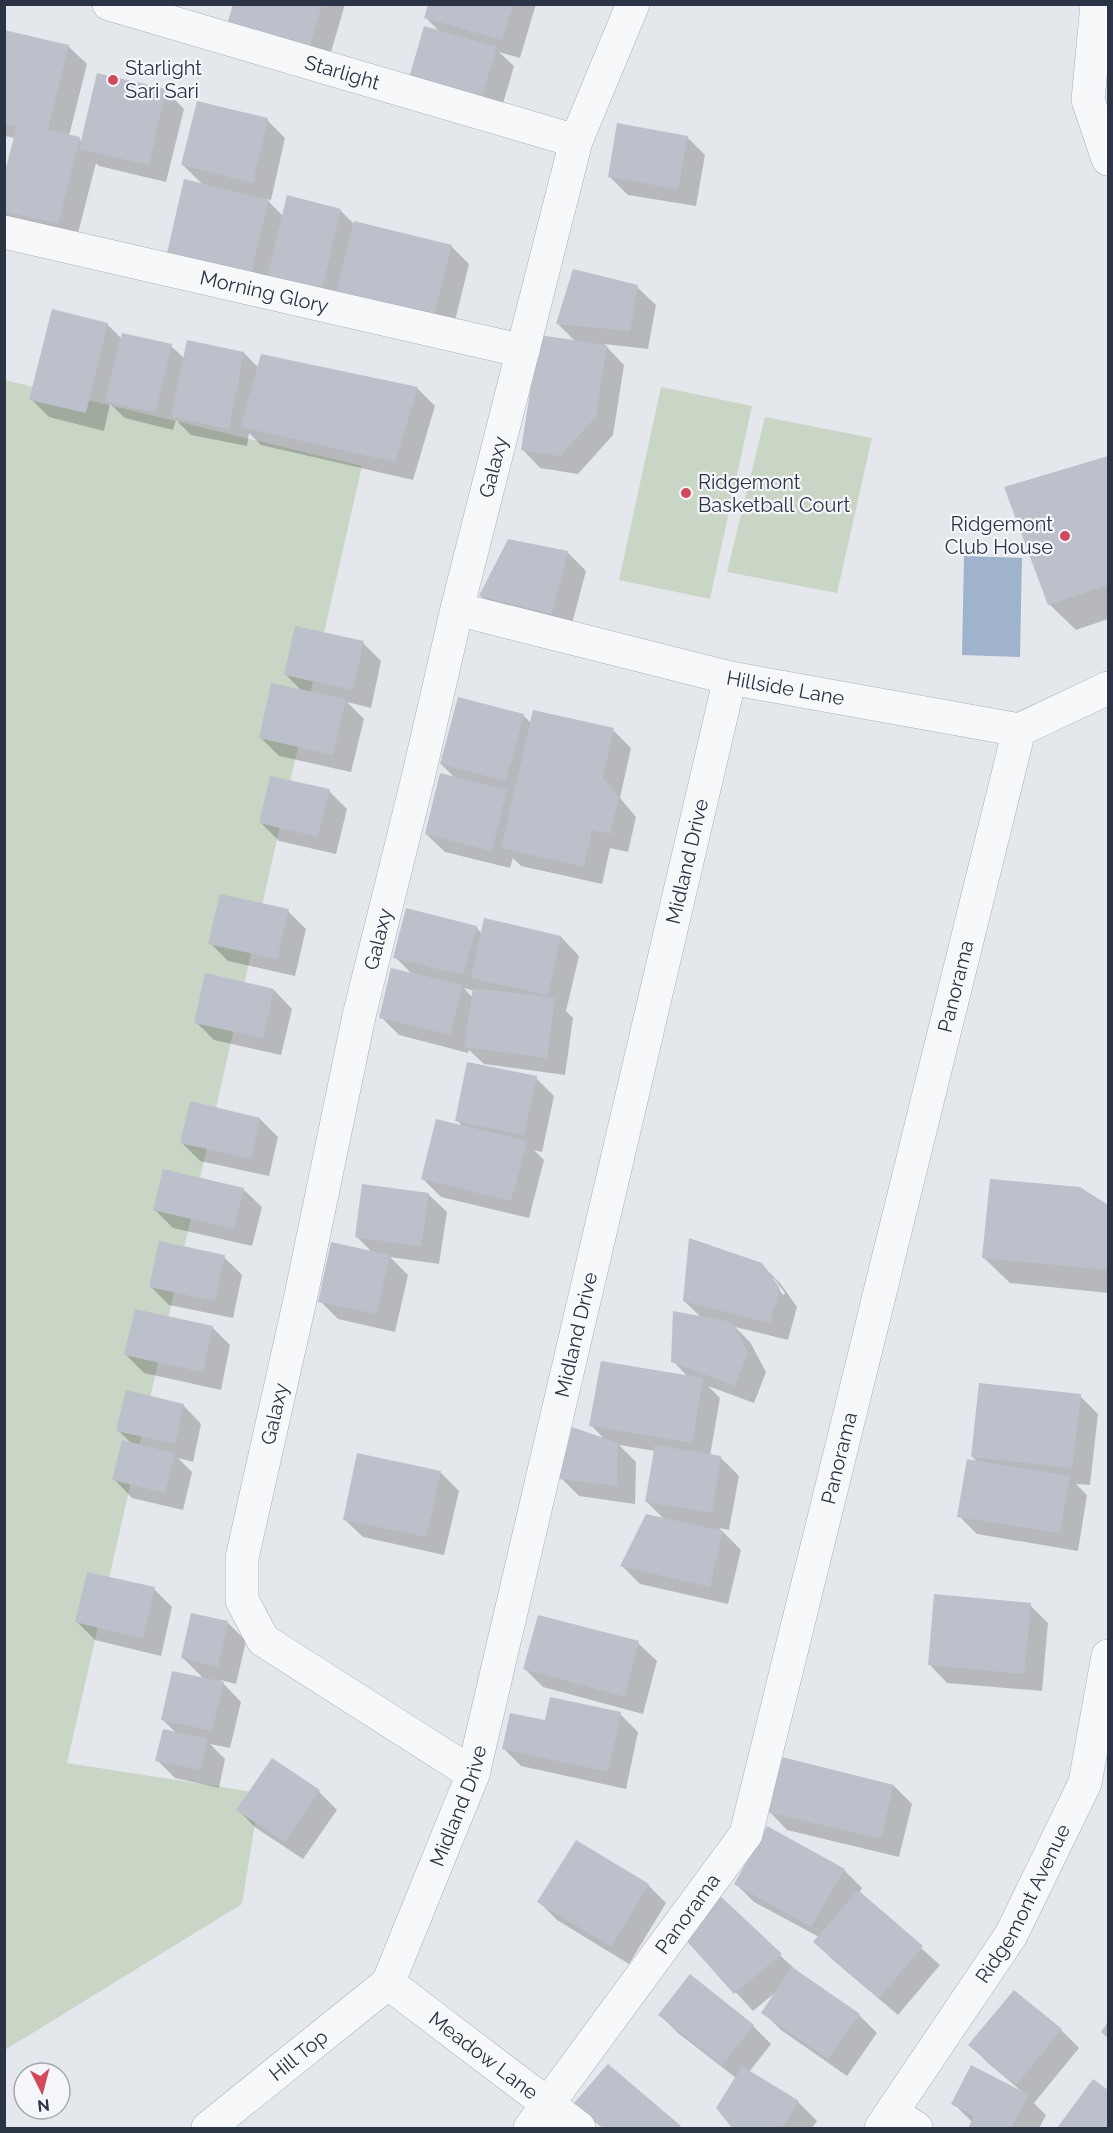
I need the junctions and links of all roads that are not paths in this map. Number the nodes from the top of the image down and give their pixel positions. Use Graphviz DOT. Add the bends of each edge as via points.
graph roads {
  1 [pos="109,4"];
  2 [pos="633,4"];
  3 [pos="1097,4"];
  4 [pos="576,141"];
  5 [pos="1108,159"];
  6 [pos="4,232"];
  7 [pos="523,351"];
  8 [pos="457,609"];
  9 [pos="730,678"];
  10 [pos="1108,688"];
  11 [pos="1019,730"];
  12 [pos="1108,1656"];
  13 [pos="473,1774"];
  14 [pos="388,1983"];
  15 [pos="539,2116"];
  16 [pos="896,2123"];
  17 [pos="208,2128"];
  18 [pos="579,2128"];
  1 -- 4 [label="street, Starlight"];
  2 -- 4 [label="street, Galaxy"];
  3 -- 5 [label="street" via="1088,100"];
  4 -- 7 [label="street, Galaxy"];
  6 -- 7 [label="street, Morning Glory"];
  7 -- 8 [label="street, Galaxy"];
  8 -- 9 [label="street, Hillside Lane"];
  8 -- 13 [label="street, Galaxy" via="359,1016 242,1558 242,1600 263,1640"];
  9 -- 11 [label="street, Hillside Lane"];
  9 -- 13 [label="street, Midland Drive"];
  10 -- 11 [label="street"];
  11 -- 15 [label="street, Panorama" via="746,1834"];
  12 -- 16 [label="street, Ridgemont Avenue" via="1085,1783 1011,1935"];
  13 -- 14 [label="street, Midland Drive"];
  14 -- 15 [label="street, Meadow Lane"];
  14 -- 17 [label="street, Hill Top"];
  15 -- 18 [label="street, Meadow Lane"];
}
